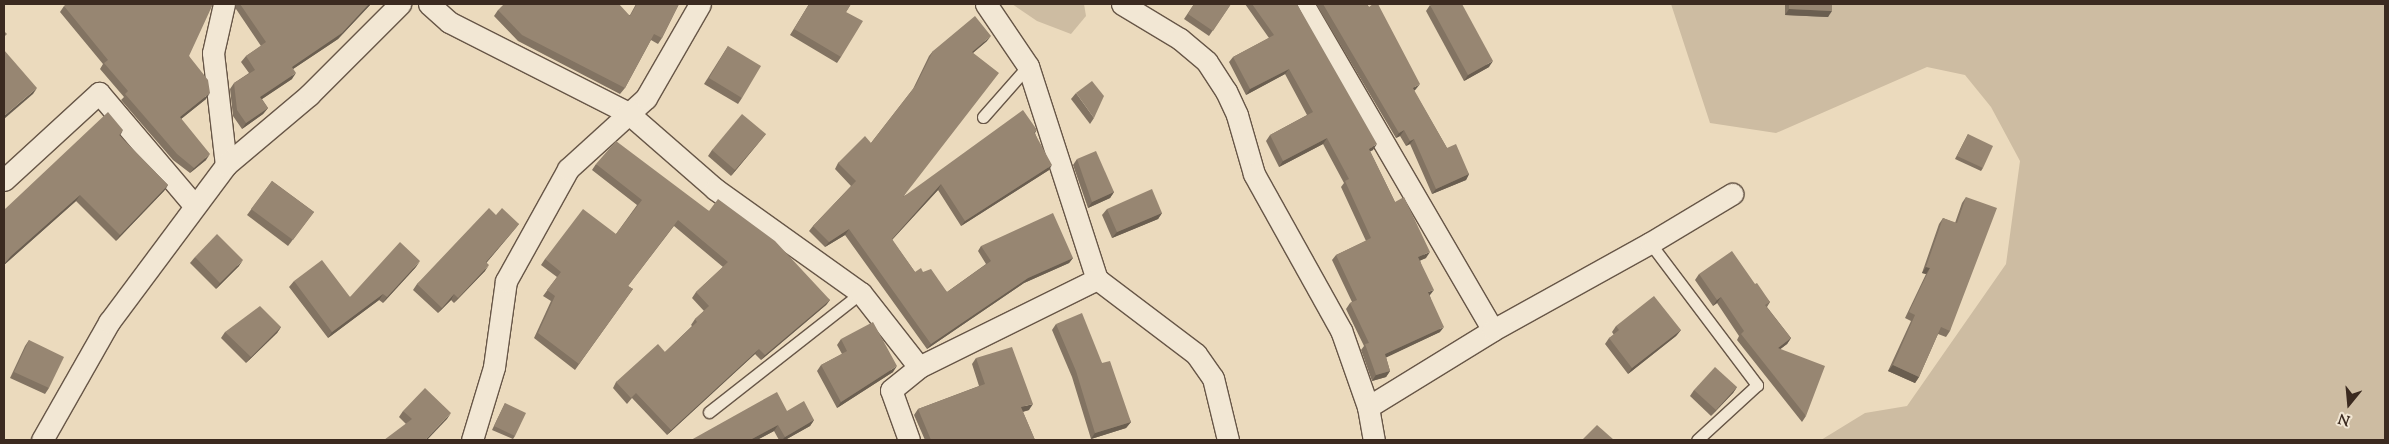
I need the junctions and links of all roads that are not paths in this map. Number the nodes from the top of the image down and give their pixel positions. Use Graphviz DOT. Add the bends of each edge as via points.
graph roads {
  1 [pos="224,4"];
  2 [pos="400,4"];
  3 [pos="429,4"];
  4 [pos="700,4"];
  5 [pos="986,4"];
  6 [pos="1122,4"];
  7 [pos="1303,4"];
  8 [pos="1028,66"];
  9 [pos="628,113"];
  10 [pos="984,117"];
  11 [pos="226,166"];
  12 [pos="4,180"];
  13 [pos="1732,194"];
  14 [pos="195,206"];
  15 [pos="1650,243"];
  16 [pos="1097,279"];
  17 [pos="861,293"];
  18 [pos="1493,330"];
  19 [pos="919,367"];
  20 [pos="1368,407"];
  21 [pos="709,412"];
  22 [pos="42,440"];
  23 [pos="472,440"];
  24 [pos="909,440"];
  25 [pos="1228,440"];
  26 [pos="1374,440"];
  27 [pos="1697,440"];
  1 -- 11 [label="street" via="213,53"];
  2 -- 11 [label="street" via="309,95"];
  3 -- 9 [label="street" via="449,22"];
  4 -- 9 [label="street" via="646,98"];
  5 -- 8 [label="street"];
  6 -- 20 [label="street" via="1180,38 1207,62 1226,92 1237,115 1254,174 1341,330"];
  7 -- 18 [label="street"];
  8 -- 10 [label="lane"];
  8 -- 16 [label="street"];
  9 -- 17 [label="street" via="715,189"];
  9 -- 23 [label="street" via="568,169 506,281 494,367"];
  11 -- 14 [label="street"];
  12 -- 14 [label="street" via="99,93"];
  13 -- 15 [label="street"];
  14 -- 22 [label="street" via="170,245 109,322"];
  15 -- 18 [label="street"];
  15 -- 27 [label="lane" via="1757,385"];
  16 -- 19 [label="street"];
  16 -- 25 [label="street" via="1196,354 1213,378"];
  17 -- 19 [label="street"];
  17 -- 21 [label="lane"];
  18 -- 20 [label="street"];
  19 -- 24 [label="street" via="891,390"];
  20 -- 26 [label="street"];
}
